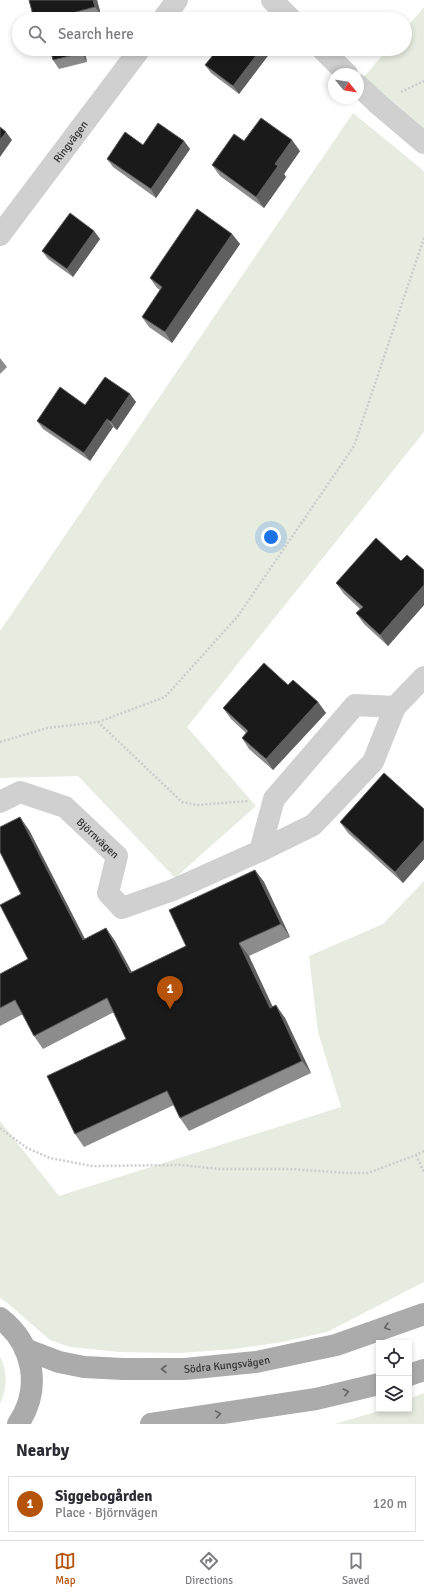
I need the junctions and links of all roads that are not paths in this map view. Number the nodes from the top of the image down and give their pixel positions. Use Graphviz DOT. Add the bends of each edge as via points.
graph roads {
  1 [pos="177,0"];
  2 [pos="272,0"];
  3 [pos="168,12"];
  4 [pos="284,12"];
  5 [pos="135,56"];
  6 [pos="329,56"];
  7 [pos="341,68"];
  8 [pos="364,91"];
  9 [pos="424,144"];
  10 [pos="0,235"];
  11 [pos="424,676"];
  12 [pos="395,707"];
  13 [pos="0,802"];
  14 [pos="260,851"];
  15 [pos="424,1314"];
  16 [pos="0,1318"];
  17 [pos="25,1349"];
  18 [pos="424,1370"];
  19 [pos="412,1374"];
  20 [pos="376,1385"];
  21 [pos="18,1424"];
  22 [pos="151,1424"];
  1 -- 3 [label="street"];
  2 -- 4 [label="street"];
  5 -- 10 [label="street, Ringvägen"];
  6 -- 7 [label="street"];
  8 -- 9 [label="street"];
  11 -- 12 [label="street, Björnvägen"];
  12 -- 14 [label="street, Björnvägen" via="373,762 313,825"];
  12 -- 14 [label="street" via="355,705 274,799"];
  13 -- 14 [label="street, Björnvägen" via="20,792 65,807 117,856 108,893 122,908 172,890"];
  15 -- 17 [label="main road, Södra Kungsvägen, one-way" via="336,1345 256,1362 185,1369 84,1367 58,1362"];
  16 -- 17 [label="main road" via="15,1332"];
  17 -- 21 [label="main road" via="31,1368 32,1388 27,1407"];
  18 -- 19 [label="main road"];
  22 -- 20 [label="main road, one-way" via="316,1399"];
}
